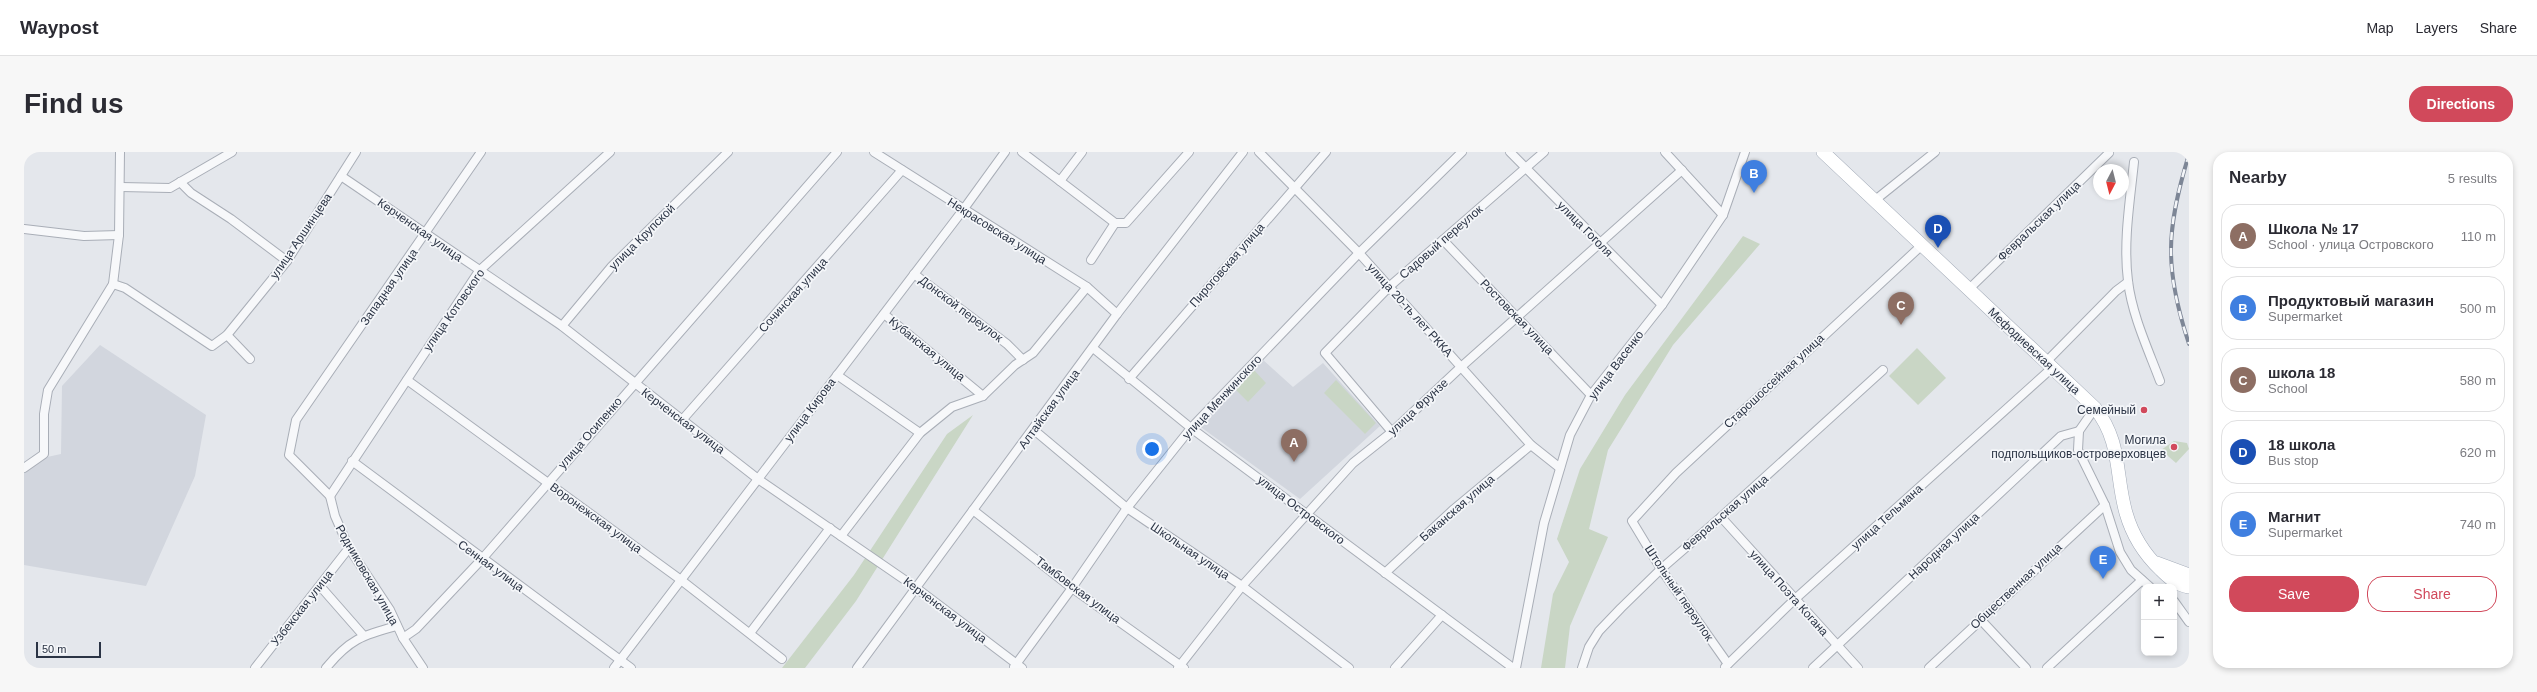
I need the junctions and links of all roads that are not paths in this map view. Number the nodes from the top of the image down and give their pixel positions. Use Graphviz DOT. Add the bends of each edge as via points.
graph roads {
  1 [pos="120,152"];
  2 [pos="232,152"];
  3 [pos="356,152"];
  4 [pos="481,152"];
  5 [pos="610,152"];
  6 [pos="728,152"];
  7 [pos="837,152"];
  8 [pos="874,152"];
  9 [pos="1022,152"];
  10 [pos="1082,152"];
  11 [pos="1189,152"];
  12 [pos="1243,152"];
  13 [pos="1259,152"];
  14 [pos="1326,152"];
  15 [pos="1462,152"];
  16 [pos="1510,152"];
  17 [pos="1544,152"];
  18 [pos="1665,152"];
  19 [pos="1745,152"];
  20 [pos="1824,152"];
  21 [pos="1935,152"];
  22 [pos="2110,153"];
  23 [pos="1001,154"];
  24 [pos="2134,162"];
  25 [pos="1525,169"];
  26 [pos="902,170"];
  27 [pos="1682,170"];
  28 [pos="341,176"];
  29 [pos="1060,181"];
  30 [pos="180,182"];
  31 [pos="121,187"];
  32 [pos="1295,188"];
  33 [pos="1874,201"];
  34 [pos="963,210"];
  35 [pos="1723,215"];
  36 [pos="1115,223"];
  37 [pos="24,229"];
  38 [pos="119,234"];
  39 [pos="426,234"];
  40 [pos="1443,240"];
  41 [pos="1599,244"];
  42 [pos="1921,246"];
  43 [pos="1359,253"];
  44 [pos="1093,258"];
  45 [pos="287,261"];
  46 [pos="479,271"];
  47 [pos="914,274"];
  48 [pos="2128,282"];
  49 [pos="113,284"];
  50 [pos="1390,286"];
  51 [pos="1087,287"];
  52 [pos="1968,290"];
  53 [pos="1662,305"];
  54 [pos="884,314"];
  55 [pos="1117,314"];
  56 [pos="1517,318"];
  57 [pos="562,326"];
  58 [pos="228,335"];
  59 [pos="1093,348"];
  60 [pos="250,359"];
  61 [pos="1023,360"];
  62 [pos="2049,365"];
  63 [pos="1461,367"];
  64 [pos="1883,370"];
  65 [pos="837,375"];
  66 [pos="1129,379"];
  67 [pos="407,380"];
  68 [pos="2160,381"];
  69 [pos="633,383"];
  70 [pos="1591,394"];
  71 [pos="983,396"];
  72 [pos="2095,408"];
  73 [pos="683,419"];
  74 [pos="1191,428"];
  75 [pos="1034,430"];
  76 [pos="2078,431"];
  77 [pos="1392,432"];
  78 [pos="920,433"];
  79 [pos="1531,445"];
  80 [pos="352,461"];
  81 [pos="24,468"];
  82 [pos="1560,468"];
  83 [pos="758,479"];
  84 [pos="547,482"];
  85 [pos="330,496"];
  86 [pos="2105,505"];
  87 [pos="1127,508"];
  88 [pos="974,510"];
  89 [pos="1305,513"];
  90 [pos="1722,518"];
  91 [pos="1632,521"];
  92 [pos="830,528"];
  93 [pos="841,536"];
  94 [pos="349,548"];
  95 [pos="482,559"];
  96 [pos="2152,561"];
  97 [pos="2189,568"];
  98 [pos="1660,569"];
  99 [pos="1386,573"];
  100 [pos="2189,575"];
  101 [pos="681,580"];
  102 [pos="2142,580"];
  103 [pos="2147,584"];
  104 [pos="320,586"];
  105 [pos="1242,586"];
  106 [pos="915,587"];
  107 [pos="2189,587"];
  108 [pos="1072,588"];
  109 [pos="1794,600"];
  110 [pos="2177,605"];
  111 [pos="1442,615"];
  112 [pos="1980,619"];
  113 [pos="2189,622"];
  114 [pos="397,626"];
  115 [pos="750,633"];
  116 [pos="363,635"];
  117 [pos="403,638"];
  118 [pos="1837,646"];
  119 [pos="782,659"];
  120 [pos="620,660"];
  121 [pos="1726,666"];
  122 [pos="1017,667"];
  123 [pos="1181,667"];
  124 [pos="255,668"];
  125 [pos="326,668"];
  126 [pos="423,668"];
  127 [pos="614,668"];
  128 [pos="631,668"];
  129 [pos="857,668"];
  130 [pos="1349,668"];
  131 [pos="1395,668"];
  132 [pos="1514,668"];
  133 [pos="1582,668"];
  134 [pos="1813,668"];
  135 [pos="1858,668"];
  136 [pos="1929,668"];
  137 [pos="2026,668"];
  138 [pos="2047,668"];
  1 -- 31 [label="street"];
  2 -- 30 [label="street"];
  3 -- 28 [label="street, улица Аршинцева"];
  4 -- 39 [label="street, Западная улица"];
  5 -- 46 [label="street, улица Котовского"];
  6 -- 57 [label="street, улица Крупской" via="612,266"];
  7 -- 69 [label="street, улица Осипенко"];
  8 -- 26 [label="street, Некрасовская улица"];
  9 -- 29 [label="street"];
  10 -- 29 [label="street"];
  11 -- 36 [label="street" via="1126,223"];
  12 -- 55 [label="street, Алтайская улица"];
  13 -- 32 [label="street, улица 20-ть лет РККА"];
  14 -- 32 [label="street, Пироговская улица"];
  15 -- 43 [label="street, улица Менжинского"];
  16 -- 25 [label="street, улица Гоголя"];
  17 -- 25 [label="street, Садовый переулок"];
  18 -- 27 [label="street"];
  19 -- 35 [label="street, улица Васенко"];
  20 -- 33 [label="main road, Мефодиевская улица"];
  21 -- 33 [label="street"];
  22 -- 52 [label="street, Февральская улица"];
  23 -- 34 [label="street, улица Кирова"];
  24 -- 48 [label="street" via="2127,250"];
  25 -- 40 [label="street, Садовый переулок"];
  25 -- 41 [label="street, улица Гоголя"];
  26 -- 34 [label="street, Некрасовская улица"];
  26 -- 73 [label="street, Сочинская улица"];
  27 -- 35 [label="street"];
  27 -- 41 [label="street, улица Фрунзе"];
  28 -- 39 [label="street, Керченская улица"];
  28 -- 45 [label="street, улица Аршинцева"];
  29 -- 36 [label="street"];
  30 -- 31 [label="street" via="170,188"];
  30 -- 45 [label="street" via="191,193"];
  31 -- 38 [label="street"];
  32 -- 43 [label="street, улица 20-ть лет РККА"];
  32 -- 66 [label="street, Пироговская улица"];
  33 -- 42 [label="main road, Мефодиевская улица"];
  34 -- 47 [label="street, улица Кирова"];
  34 -- 51 [label="street, Некрасовская улица"];
  35 -- 53 [label="street, улица Васенко"];
  36 -- 44 [label="street"];
  37 -- 38 [label="street" via="84,236"];
  38 -- 49 [label="street"];
  39 -- 46 [label="street, Керченская улица"];
  39 -- 85 [label="street, Западная улица" via="296,420 289,455"];
  40 -- 50 [label="street, Садовый переулок"];
  40 -- 56 [label="street, Ростовская улица"];
  41 -- 53 [label="street, улица Гоголя"];
  41 -- 56 [label="street, улица Фрунзе"];
  42 -- 52 [label="main road, Мефодиевская улица"];
  42 -- 91 [label="street, Старошоссейная улица" via="1681,468"];
  43 -- 50 [label="street, улица 20-ть лет РККА"];
  43 -- 74 [label="street, улица Менжинского"];
  45 -- 58 [label="street, улица Аршинцева"];
  46 -- 57 [label="street, Керченская улица"];
  46 -- 67 [label="street, улица Котовского"];
  47 -- 54 [label="street, улица Кирова"];
  47 -- 61 [label="street, Донской переулок" via="1007,344"];
  48 -- 62 [label="street, улица Тельмана" via="2116,291"];
  48 -- 68 [label="street" via="2138,320"];
  49 -- 58 [label="street, улица Аршинцева" via="125,288 212,346"];
  49 -- 81 [label="street" via="48,390 44,414 44,454"];
  50 -- 63 [label="street, улица 20-ть лет РККА"];
  50 -- 77 [label="street, Садовый переулок" via="1325,353"];
  51 -- 55 [label="street, Некрасовская улица"];
  51 -- 61 [label="street" via="1034,353"];
  52 -- 62 [label="main road, Мефодиевская улица"];
  53 -- 70 [label="street, улица Васенко"];
  54 -- 65 [label="street, улица Кирова"];
  54 -- 71 [label="street, Кубанская улица"];
  55 -- 59 [label="street, Алтайская улица"];
  56 -- 63 [label="street, улица Фрунзе"];
  56 -- 70 [label="street, Ростовская улица"];
  57 -- 69 [label="street, Керченская улица"];
  58 -- 60 [label="street"];
  59 -- 66 [label="street, улица Островского"];
  59 -- 75 [label="street, Алтайская улица"];
  61 -- 71 [label="street"];
  62 -- 72 [label="main road, Мефодиевская улица"];
  62 -- 109 [label="street, улица Тельмана"];
  63 -- 77 [label="street, улица Фрунзе"];
  63 -- 79 [label="street, улица 20-ть лет РККА"];
  64 -- 90 [label="street, Февральская улица"];
  65 -- 78 [label="street"];
  65 -- 83 [label="street, улица Кирова"];
  66 -- 74 [label="street, улица Островского"];
  67 -- 80 [label="street, улица Котовского"];
  67 -- 84 [label="street, Воронежская улица"];
  69 -- 73 [label="street, Керченская улица"];
  69 -- 84 [label="street, улица Осипенко"];
  70 -- 82 [label="street, улица Васенко" via="1570,435"];
  71 -- 78 [label="street" via="952,407"];
  72 -- 76 [label="street"];
  72 -- 96 [label="main road, Мефодиевская улица" via="2105,421 2113,442 2126,511 2134,534"];
  73 -- 83 [label="street, Керченская улица"];
  74 -- 87 [label="street, улица Менжинского"];
  74 -- 89 [label="street, улица Островского"];
  75 -- 87 [label="street, Школьная улица"];
  75 -- 88 [label="street, Алтайская улица"];
  76 -- 86 [label="street" via="2078,450"];
  76 -- 118 [label="street, Народная улица" via="2061,436"];
  77 -- 89 [label="street, улица Фрунзе" via="1352,462"];
  78 -- 93 [label="street"];
  79 -- 82 [label="street, улица 20-ть лет РККА"];
  79 -- 99 [label="street, Баканская улица" via="1454,509"];
  80 -- 85 [label="street, улица Котовского"];
  80 -- 95 [label="street, Сенная улица"];
  82 -- 132 [label="street, улица Васенко" via="1544,523"];
  83 -- 92 [label="street, Керченская улица"];
  83 -- 101 [label="street, улица Кирова"];
  84 -- 95 [label="street, улица Осипенко"];
  84 -- 101 [label="street, Воронежская улица"];
  85 -- 94 [label="street, Родниковская улица" via="335,516"];
  86 -- 102 [label="street" via="2120,552 2131,570"];
  86 -- 112 [label="street, Общественная улица"];
  87 -- 105 [label="street, Школьная улица"];
  87 -- 108 [label="street, улица Менжинского"];
  88 -- 106 [label="street, Алтайская улица"];
  88 -- 108 [label="street, Тамбовская улица"];
  89 -- 99 [label="street, улица Островского"];
  89 -- 105 [label="street, улица Фрунзе"];
  90 -- 98 [label="street, Февральская улица"];
  90 -- 109 [label="street, улица Поэта Когана"];
  91 -- 98 [label="street, Штольный переулок"];
  92 -- 93 [label="street, Керченская улица"];
  92 -- 115 [label="street"];
  93 -- 106 [label="street, Керченская улица"];
  94 -- 104 [label="street, Узбекская улица"];
  94 -- 114 [label="street, Родниковская улица" via="390,610"];
  95 -- 117 [label="street, улица Осипенко" via="416,629"];
  95 -- 120 [label="street, Сенная улица"];
  96 -- 97 [label="street"];
  96 -- 100 [label="main road"];
  96 -- 107 [label="main road, Мефодиевская улица" via="2172,581"];
  98 -- 121 [label="street, Штольный переулок"];
  98 -- 133 [label="street, Февральская улица" via="1599,631 1589,647"];
  99 -- 111 [label="street, улица Островского"];
  101 -- 115 [label="street, Воронежская улица"];
  101 -- 120 [label="street, улица Кирова"];
  102 -- 103 [label="street"];
  102 -- 138 [label="street"];
  104 -- 116 [label="street"];
  104 -- 124 [label="street, Узбекская улица"];
  105 -- 123 [label="street, улица Фрунзе"];
  105 -- 130 [label="street, Школьная улица"];
  106 -- 122 [label="street, Керченская улица"];
  106 -- 129 [label="street, Алтайская улица"];
  108 -- 122 [label="street, улица Менжинского"];
  108 -- 123 [label="street, Тамбовская улица"];
  109 -- 118 [label="street, улица Поэта Когана"];
  109 -- 121 [label="street, улица Тельмана"];
  110 -- 113 [label="street"];
  111 -- 131 [label="street"];
  111 -- 132 [label="street, улица Островского"];
  112 -- 136 [label="street, Общественная улица"];
  112 -- 137 [label="street"];
  114 -- 116 [label="street"];
  114 -- 117 [label="street, Родниковская улица"];
  115 -- 119 [label="street, Воронежская улица"];
  116 -- 125 [label="street" via="341,650"];
  117 -- 126 [label="street, Родниковская улица"];
  118 -- 134 [label="street, Народная улица"];
  118 -- 135 [label="street, улица Поэта Когана"];
  120 -- 127 [label="street, улица Кирова"];
  120 -- 128 [label="street, Сенная улица"];
}
